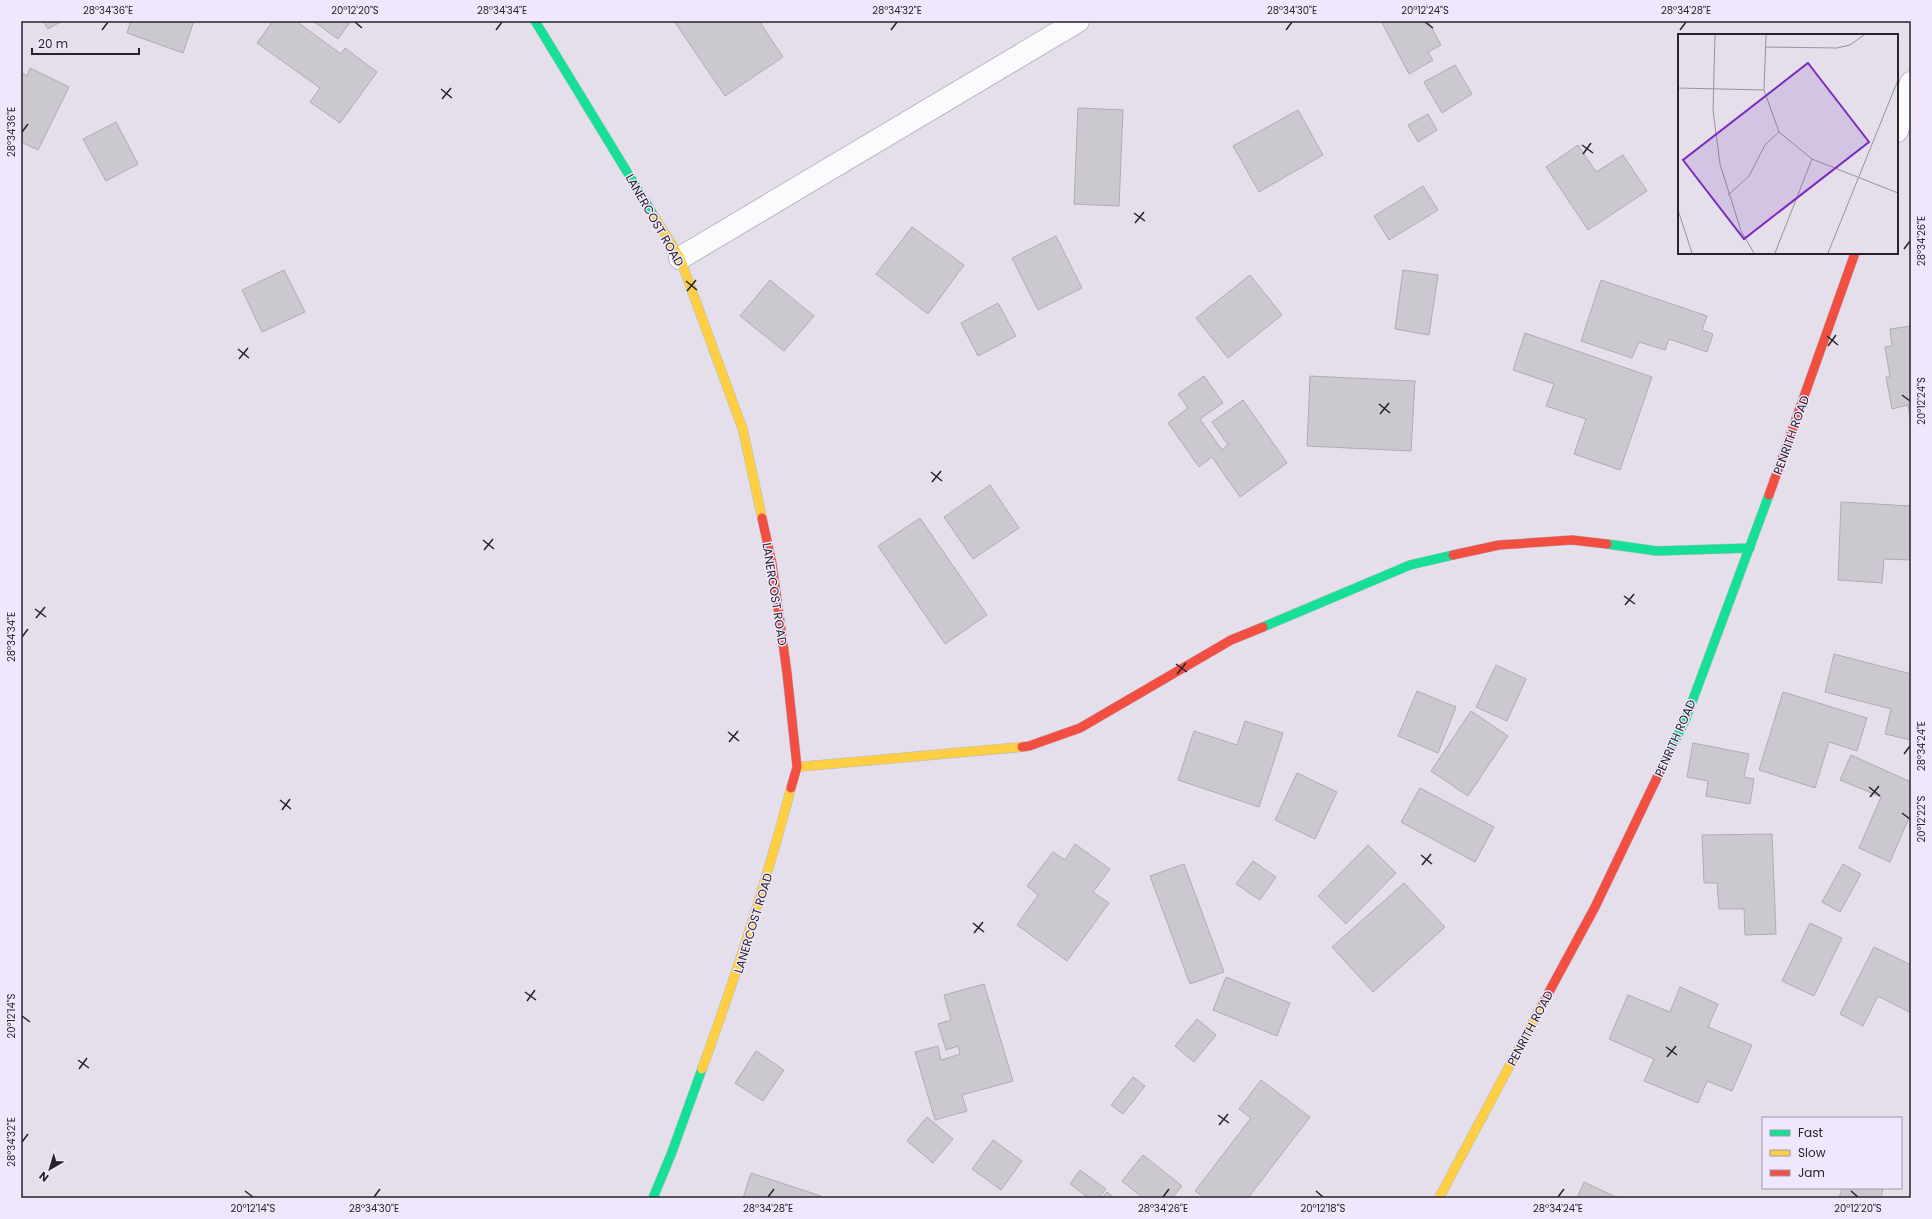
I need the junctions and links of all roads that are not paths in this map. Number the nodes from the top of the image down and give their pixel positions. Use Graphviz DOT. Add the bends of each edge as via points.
graph roads {
  1 [pos="535,21"];
  2 [pos="1078,21"];
  3 [pos="1911,83"];
  4 [pos="1898,128"];
  5 [pos="1855,254"];
  6 [pos="680,258"];
  7 [pos="1750,548"];
  8 [pos="797,767"];
  9 [pos="653,1198"];
  10 [pos="1439,1198"];
  1 -- 6 [label="street, LANERCOST ROAD"];
  2 -- 6 [label="street"];
  3 -- 4 [label="street"];
  5 -- 7 [label="street, PENRITH ROAD"];
  6 -- 8 [label="street, LANERCOST ROAD" via="743,430 772,564"];
  7 -- 8 [label="street" via="1657,551 1572,540 1500,545 1410,566 1231,640 1080,728 1029,746"];
  7 -- 10 [label="street, PENRITH ROAD" via="1686,718 1598,900"];
  8 -- 9 [label="street, LANERCOST ROAD" via="774,854 736,975"];
}
